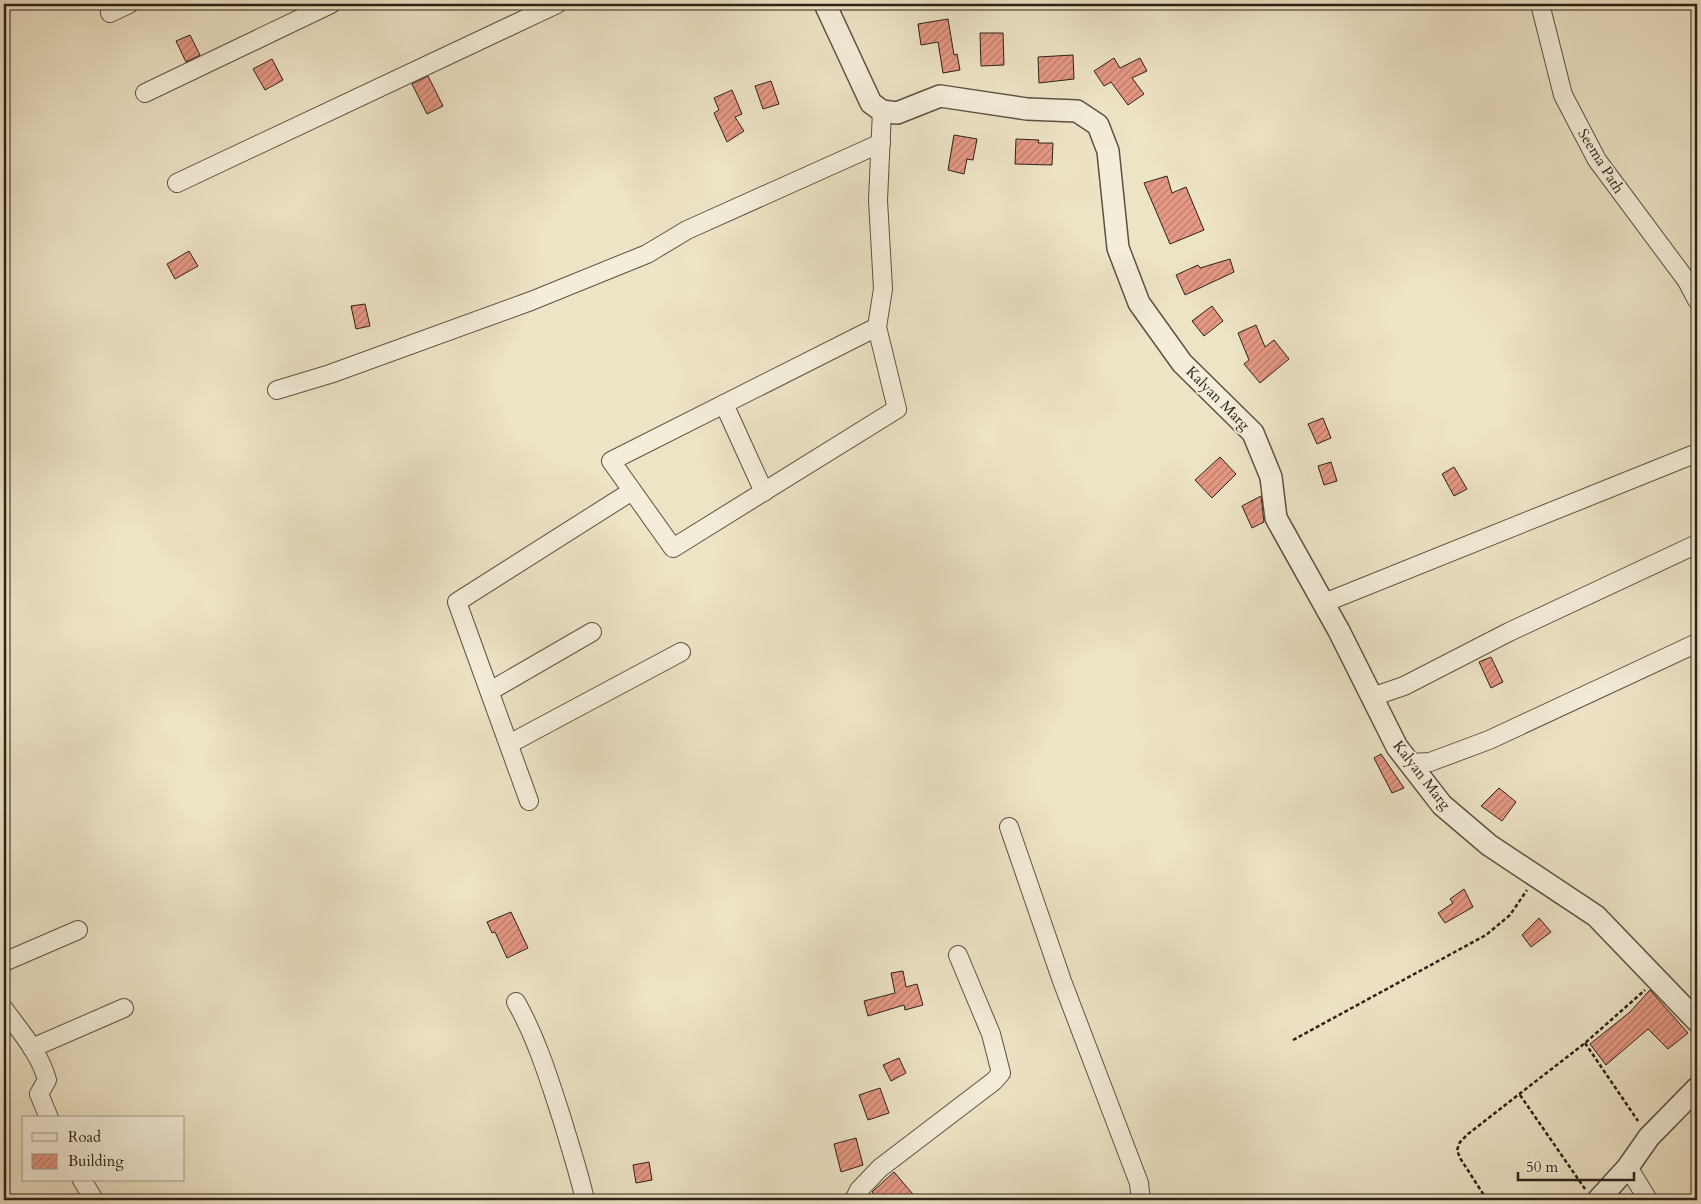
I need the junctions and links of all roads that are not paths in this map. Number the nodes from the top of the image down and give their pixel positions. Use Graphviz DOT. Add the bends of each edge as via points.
graph roads {
  1 [pos="129,4"];
  2 [pos="332,4"];
  3 [pos="557,4"];
  4 [pos="825,4"];
  5 [pos="1540,4"];
  6 [pos="110,14"];
  7 [pos="145,93"];
  8 [pos="882,111"];
  9 [pos="881,143"];
  10 [pos="176,183"];
  11 [pos="1697,300"];
  12 [pos="877,327"];
  13 [pos="277,390"];
  14 [pos="724,404"];
  15 [pos="1697,453"];
  16 [pos="632,491"];
  17 [pos="764,492"];
  18 [pos="1697,544"];
  19 [pos="1324,603"];
  20 [pos="592,632"];
  21 [pos="1697,643"];
  22 [pos="681,652"];
  23 [pos="490,691"];
  24 [pos="1372,698"];
  25 [pos="509,744"];
  26 [pos="1410,763"];
  27 [pos="530,801"];
  28 [pos="1009,827"];
  29 [pos="78,930"];
  30 [pos="958,954"];
  31 [pos="4,962"];
  32 [pos="516,1002"];
  33 [pos="124,1008"];
  34 [pos="4,1009"];
  35 [pos="1697,1022"];
  36 [pos="32,1048"];
  37 [pos="1697,1088"];
  38 [pos="48,1116"];
  39 [pos="1628,1167"];
  40 [pos="83,1182"];
  41 [pos="1592,1196"];
  42 [pos="94,1200"];
  43 [pos="585,1200"];
  44 [pos="854,1200"];
  45 [pos="1141,1200"];
  46 [pos="1648,1200"];
  1 -- 6 [label="street"];
  2 -- 7 [label="street"];
  3 -- 10 [label="street"];
  4 -- 8 [label="street" via="871,103"];
  5 -- 11 [label="street, Seema Path" via="1563,95 1597,160 1688,280"];
  8 -- 9 [label="street"];
  8 -- 19 [label="street, Kalyan Marg" via="897,113 940,96 1027,108 1077,110 1098,124 1108,151 1118,248 1139,303 1182,362 1253,433 1271,477 1276,518"];
  9 -- 12 [label="street" via="878,200 883,290"];
  9 -- 13 [label="street" via="687,230 647,254 531,301"];
  12 -- 14 [label="street"];
  12 -- 17 [label="street" via="897,409"];
  14 -- 16 [label="street" via="611,461"];
  14 -- 17 [label="street"];
  15 -- 19 [label="street"];
  16 -- 17 [label="street" via="673,548"];
  16 -- 23 [label="street" via="457,602"];
  18 -- 24 [label="street" via="1509,632 1404,686"];
  19 -- 24 [label="street, Kalyan Marg"];
  20 -- 23 [label="street"];
  21 -- 26 [label="street" via="1489,740 1430,762"];
  22 -- 25 [label="street"];
  23 -- 25 [label="street"];
  24 -- 26 [label="street, Kalyan Marg" via="1397,747"];
  25 -- 27 [label="street"];
  26 -- 35 [label="street, Kalyan Marg" via="1442,805 1489,845 1596,916"];
  28 -- 45 [label="street" via="1062,981 1139,1183"];
  29 -- 31 [label="street"];
  30 -- 44 [label="street" via="991,1034 1001,1073 880,1168"];
  32 -- 43 [label="street" via="529,1025 548,1075"];
  33 -- 36 [label="street"];
  34 -- 36 [label="street"];
  36 -- 38 [label="street" via="47,1080 39,1094"];
  37 -- 39 [label="street" via="1649,1137"];
  39 -- 41 [label="street"];
  39 -- 46 [label="street"];
  40 -- 42 [label="street"];
}
